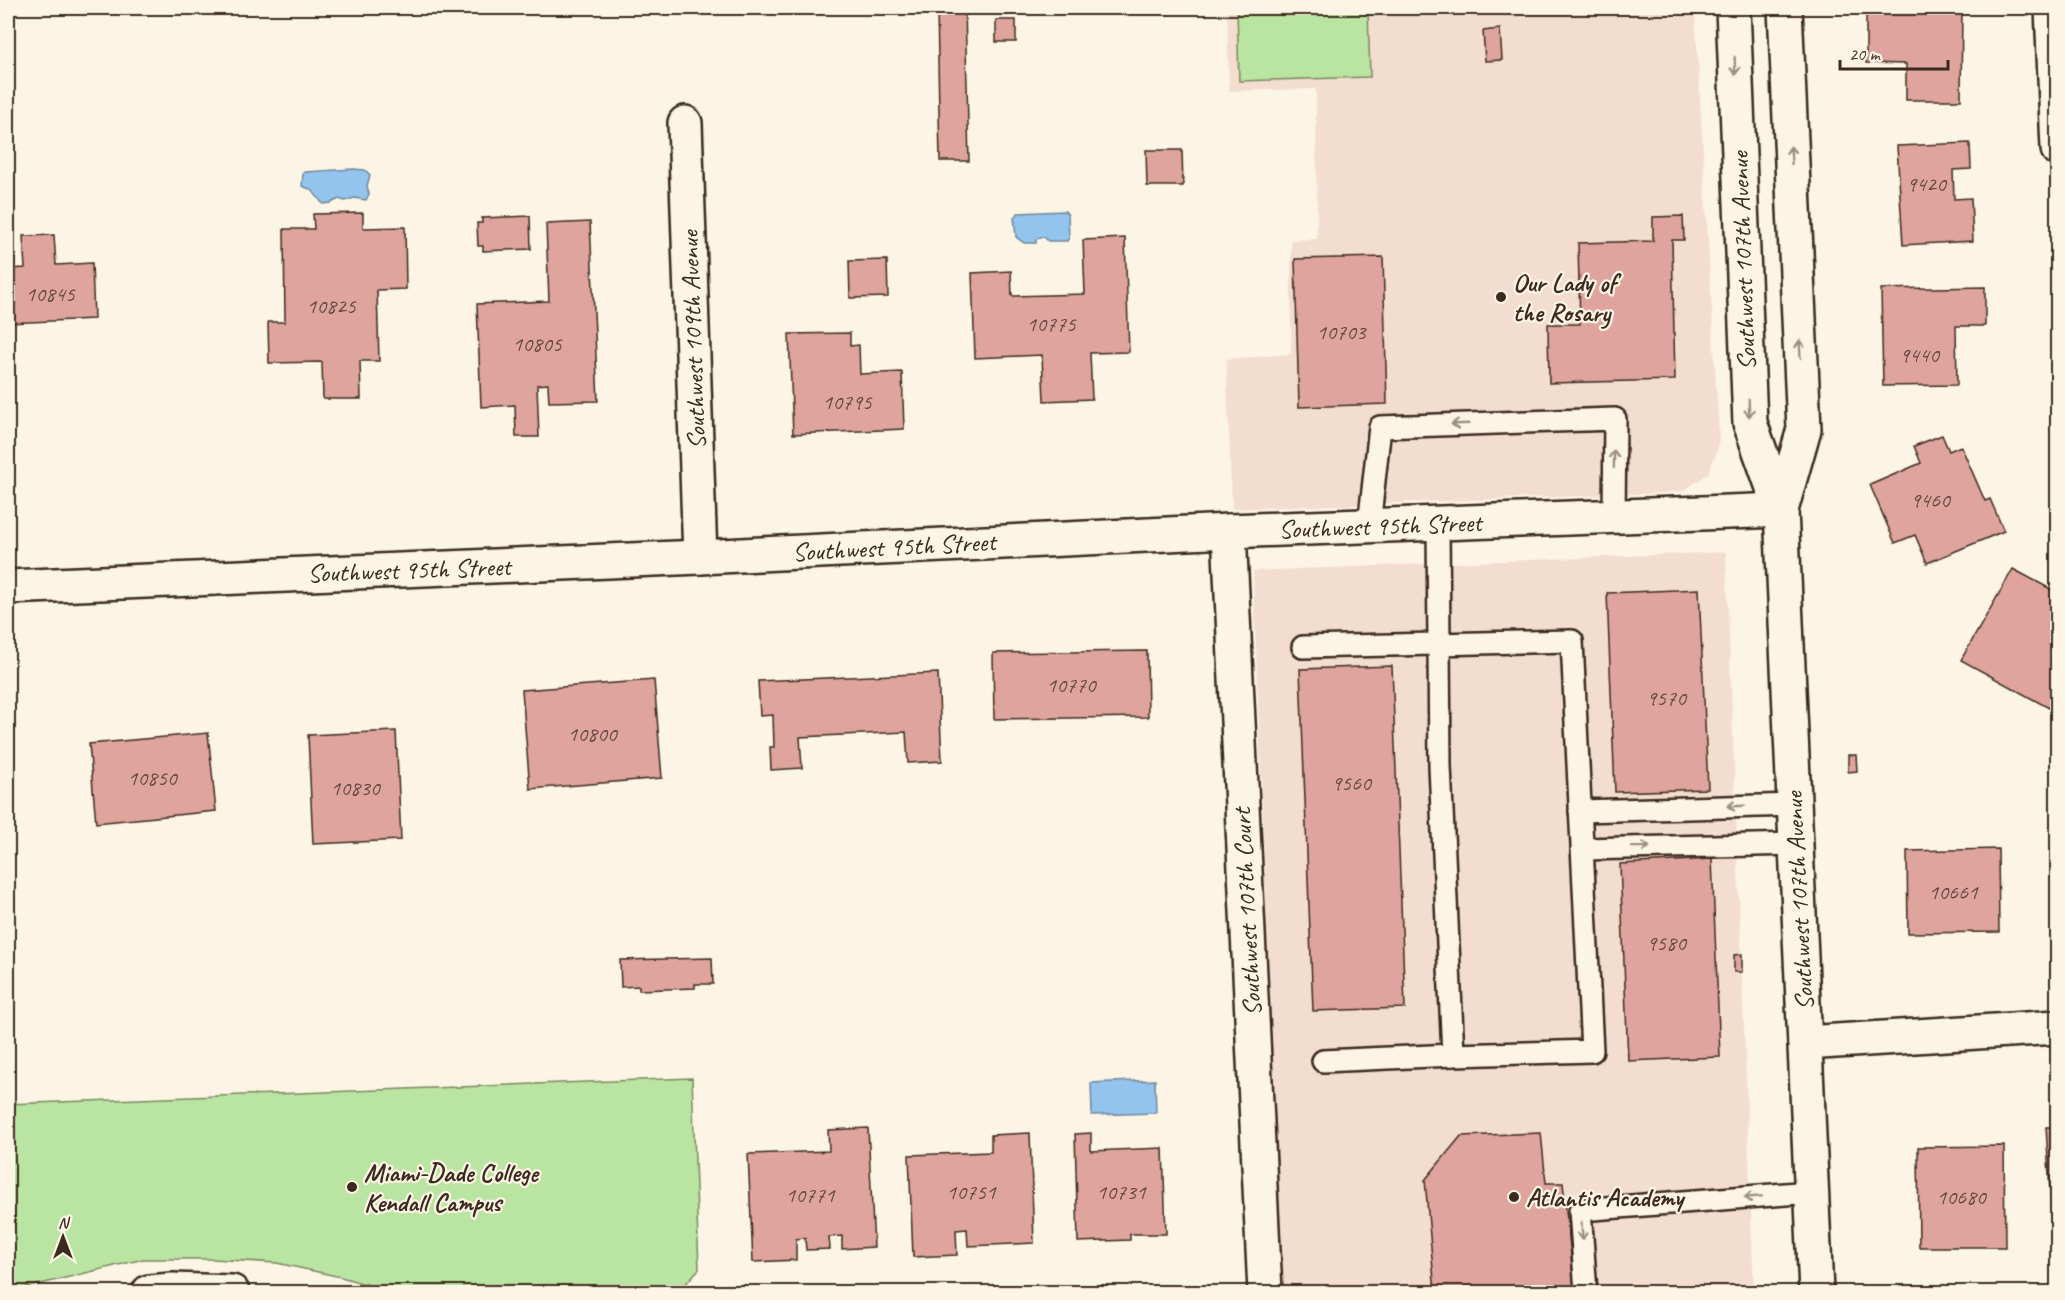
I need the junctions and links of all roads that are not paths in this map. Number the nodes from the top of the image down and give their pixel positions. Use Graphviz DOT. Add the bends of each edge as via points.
graph roads {
  1 [pos="1733,8"];
  2 [pos="1785,8"];
  3 [pos="2052,8"];
  4 [pos="685,123"];
  5 [pos="2058,149"];
  6 [pos="1781,510"];
  7 [pos="1614,517"];
  8 [pos="1438,524"];
  9 [pos="1369,526"];
  10 [pos="1229,531"];
  11 [pos="700,557"];
  12 [pos="8,587"];
  13 [pos="1440,643"];
  14 [pos="1303,647"];
  15 [pos="1794,805"];
  16 [pos="1580,811"];
  17 [pos="1797,844"];
  18 [pos="1582,849"];
  19 [pos="2058,1027"];
  20 [pos="1805,1043"];
  21 [pos="1453,1055"];
  22 [pos="1323,1061"];
  23 [pos="1811,1192"];
  24 [pos="150,1293"];
  25 [pos="232,1293"];
  26 [pos="1265,1293"];
  27 [pos="1586,1293"];
  28 [pos="1816,1293"];
  1 -- 6 [label="street, Southwest 107th Avenue, one-way" via="1750,423"];
  6 -- 2 [label="street, Southwest 107th Avenue, one-way" via="1804,429"];
  3 -- 5 [label="street"];
  4 -- 11 [label="street, Southwest 109th Avenue"];
  6 -- 7 [label="street, Southwest 95th Street"];
  6 -- 15 [label="street, Southwest 107th Avenue"];
  7 -- 8 [label="street, Southwest 95th Street"];
  7 -- 9 [label="lane, one-way" via="1615,418 1380,427"];
  8 -- 9 [label="street, Southwest 95th Street"];
  8 -- 13 [label="lane"];
  9 -- 10 [label="street, Southwest 95th Street"];
  10 -- 11 [label="street, Southwest 95th Street"];
  10 -- 26 [label="street, Southwest 107th Court"];
  11 -- 12 [label="street, Southwest 95th Street"];
  13 -- 14 [label="lane"];
  13 -- 16 [label="lane" via="1572,641"];
  13 -- 21 [label="lane" via="1440,766"];
  15 -- 16 [label="lane, one-way"];
  15 -- 17 [label="street, Southwest 107th Avenue"];
  16 -- 18 [label="lane"];
  18 -- 17 [label="lane, one-way"];
  17 -- 20 [label="street, Southwest 107th Avenue"];
  18 -- 21 [label="lane" via="1592,1051"];
  19 -- 20 [label="street"];
  20 -- 23 [label="street, Southwest 107th Avenue"];
  21 -- 22 [label="lane"];
  23 -- 27 [label="lane, one-way" via="1580,1210"];
  23 -- 28 [label="street, Southwest 107th Avenue"];
  24 -- 25 [label="street"];
}
